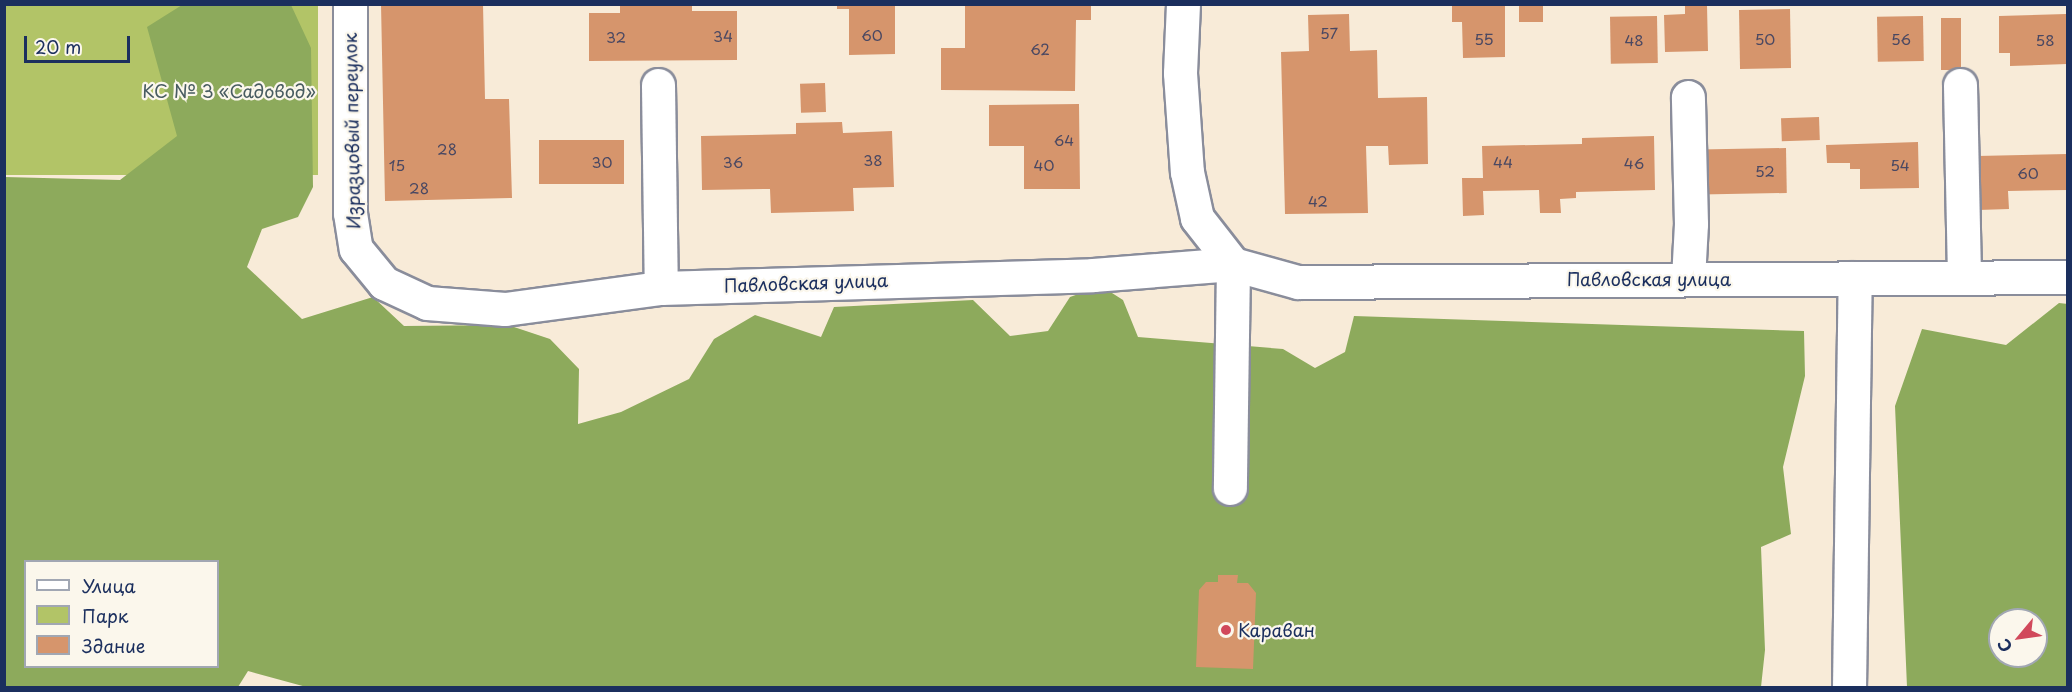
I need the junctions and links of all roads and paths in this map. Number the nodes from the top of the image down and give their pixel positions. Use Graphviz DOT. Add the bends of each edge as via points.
graph roads {
  1 [pos="350,4"];
  2 [pos="1183,4"];
  3 [pos="658,85"];
  4 [pos="1960,85"];
  5 [pos="1688,97"];
  6 [pos="1233,264"];
  7 [pos="1964,276"];
  8 [pos="1855,278"];
  9 [pos="2067,278"];
  10 [pos="1688,279"];
  11 [pos="384,283"];
  12 [pos="661,288"];
  13 [pos="1230,488"];
  14 [pos="1849,687"];
  1 -- 11 [label="street, Изразцовый переулок" via="350,213 356,249"];
  2 -- 6 [label="street" via="1180,73 1187,172 1197,218"];
  3 -- 12 [label="street"];
  4 -- 7 [label="street"];
  5 -- 10 [label="street"];
  6 -- 10 [label="street, Павловская улица" via="1298,282"];
  6 -- 12 [label="street, Павловская улица" via="1093,275"];
  6 -- 13 [label="street"];
  7 -- 8 [label="street, Павловская улица"];
  7 -- 9 [label="street, Павловская улица"];
  8 -- 10 [label="street, Павловская улица"];
  8 -- 14 [label="street"];
  11 -- 12 [label="street, Павловская улица" via="427,303 505,309"];
}
